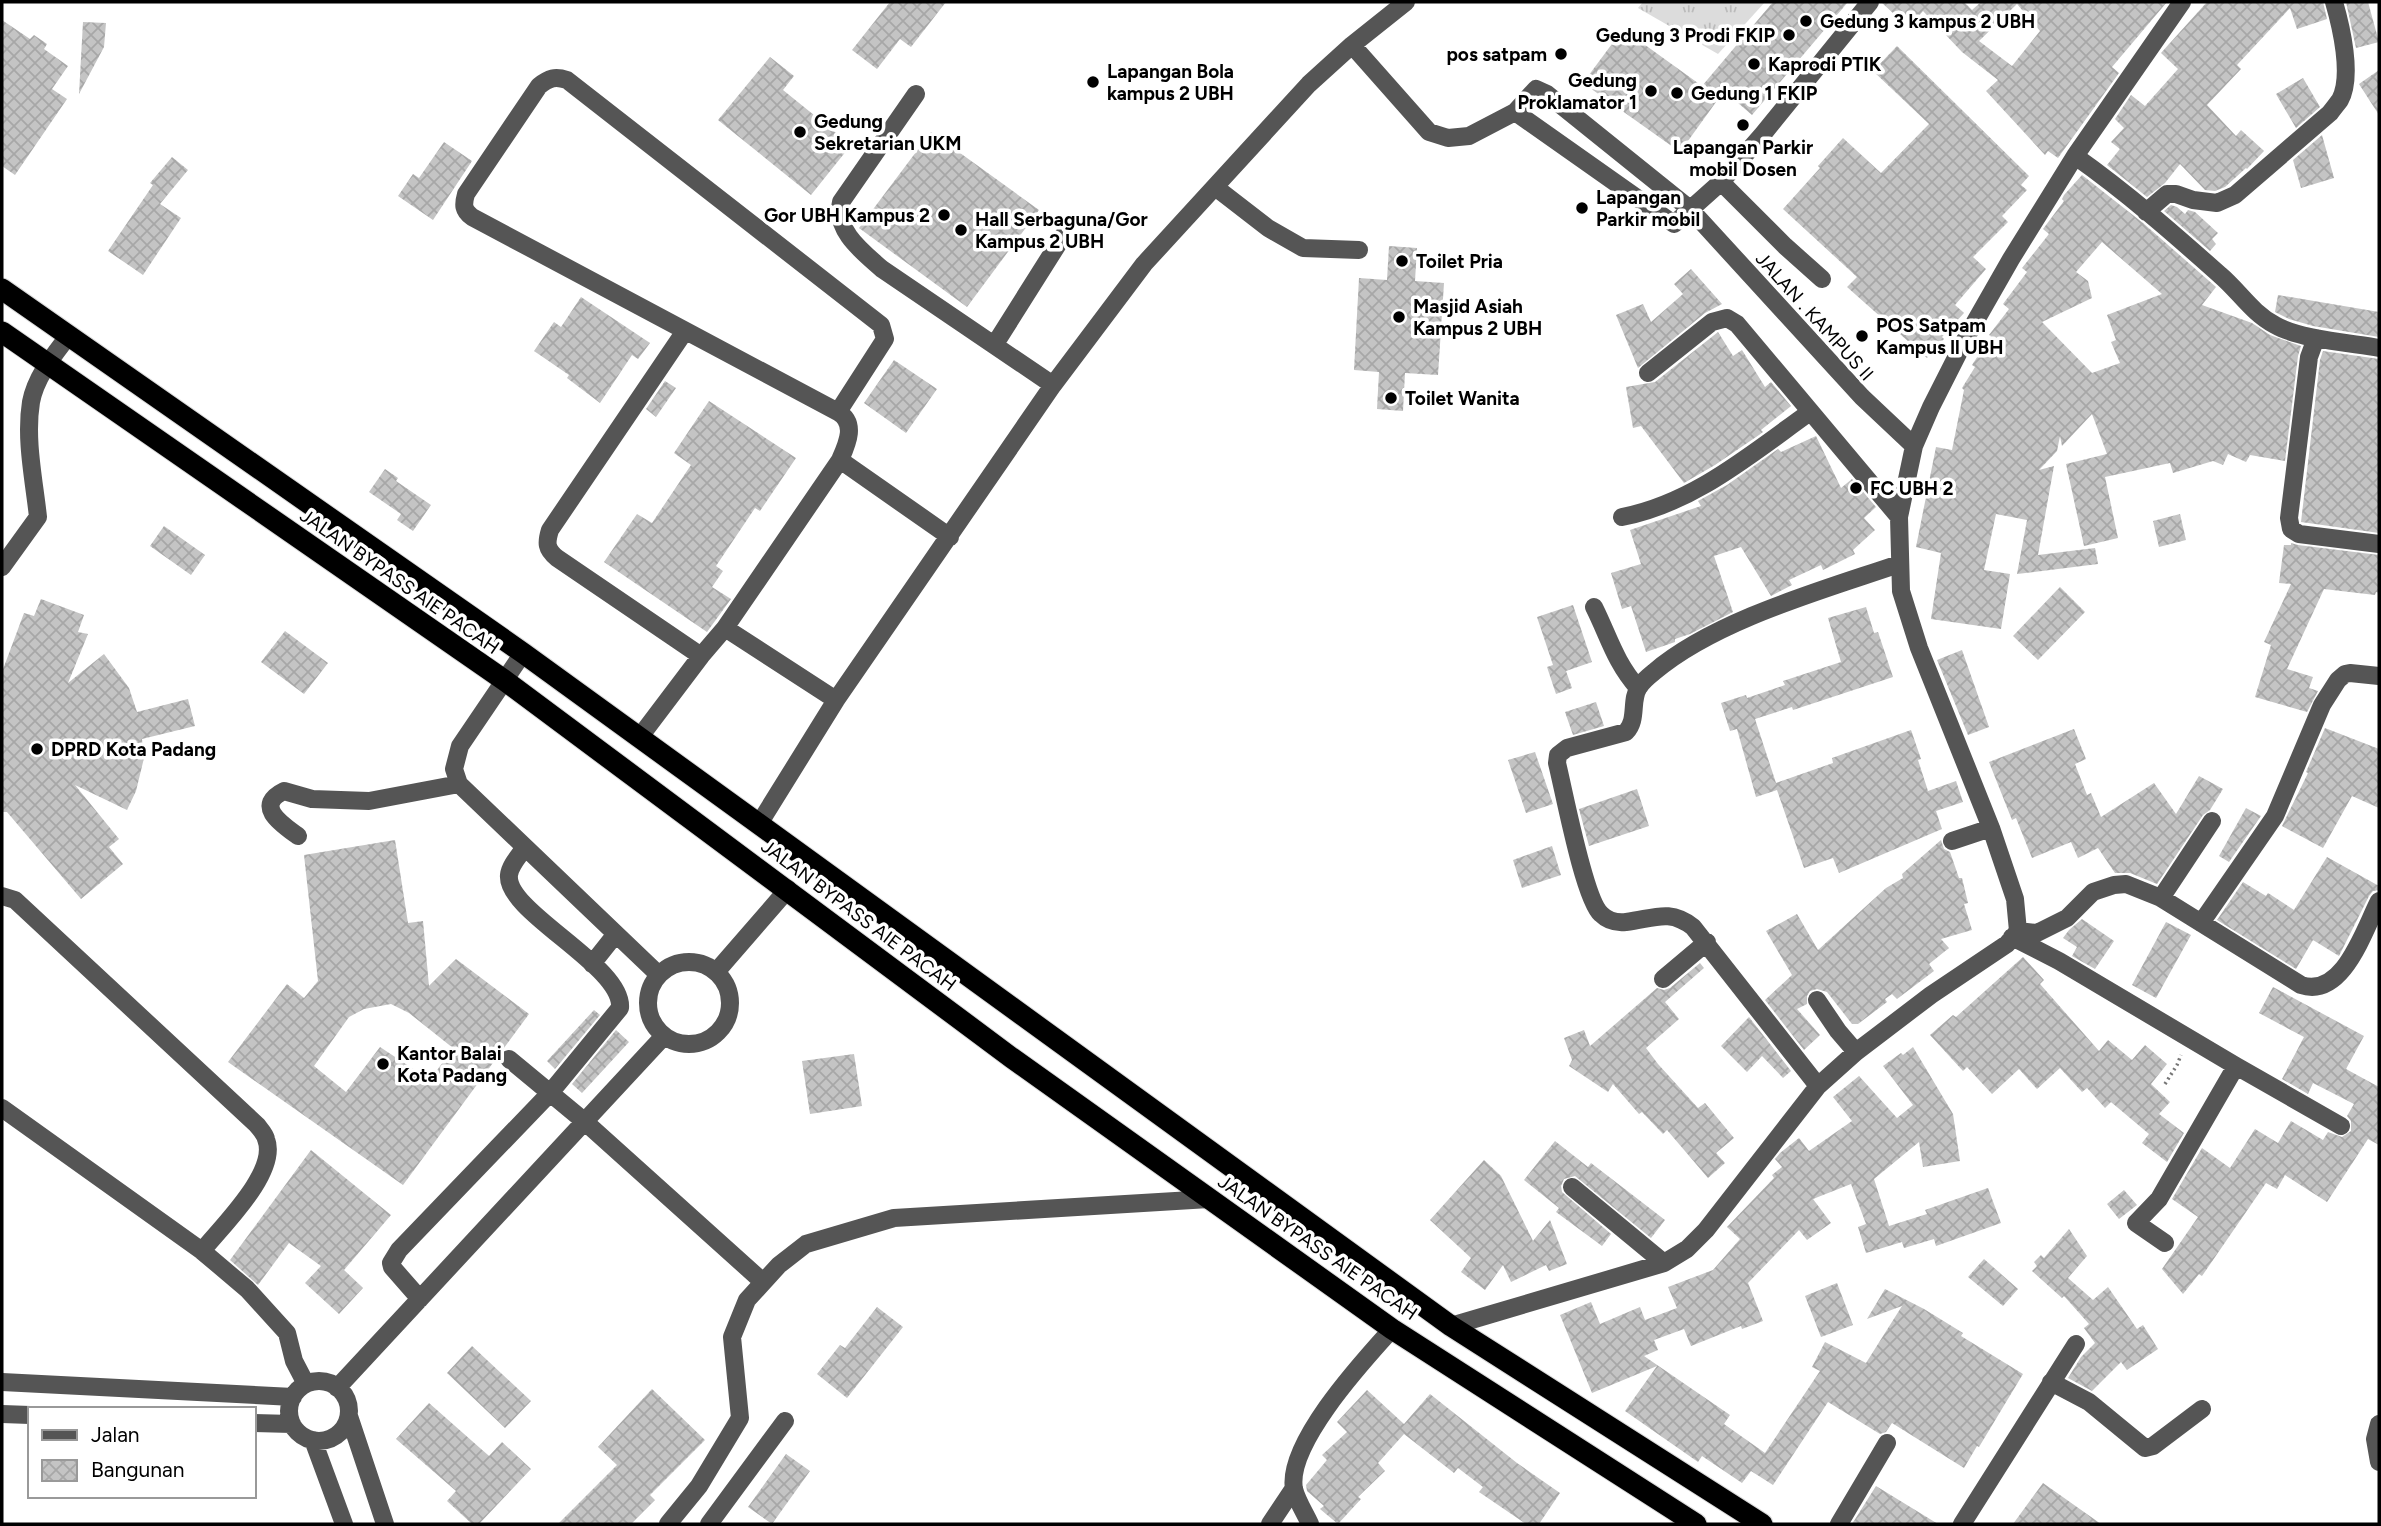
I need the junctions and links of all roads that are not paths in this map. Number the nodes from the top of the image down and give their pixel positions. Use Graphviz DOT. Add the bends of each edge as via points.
graph roads {
  1 [pos="1406,2"];
  2 [pos="1870,2"];
  3 [pos="2182,2"];
  4 [pos="2334,2"];
  5 [pos="1352,45"];
  6 [pos="916,94"];
  7 [pos="1515,112"];
  8 [pos="2076,156"];
  9 [pos="1721,182"];
  10 [pos="1215,187"];
  11 [pos="1690,209"];
  12 [pos="2146,212"];
  13 [pos="1065,233"];
  14 [pos="1359,250"];
  15 [pos="1822,279"];
  16 [pos="2,289"];
  17 [pos="685,331"];
  18 [pos="2,332"];
  19 [pos="69,335"];
  20 [pos="2316,338"];
  21 [pos="995,344"];
  22 [pos="2379,348"];
  23 [pos="47,363"];
  24 [pos="1648,373"];
  25 [pos="1053,386"];
  26 [pos="838,412"];
  27 [pos="1810,412"];
  28 [pos="1914,446"];
  29 [pos="840,460"];
  30 [pos="1622,517"];
  31 [pos="1899,517"];
  32 [pos="950,537"];
  33 [pos="2379,544"];
  34 [pos="1899,564"];
  35 [pos="2,567"];
  36 [pos="1594,607"];
  37 [pos="724,628"];
  38 [pos="523,653"];
  39 [pos="701,656"];
  40 [pos="2379,676"];
  41 [pos="504,680"];
  42 [pos="1638,688"];
  43 [pos="836,700"];
  44 [pos="639,738"];
  45 [pos="458,783"];
  46 [pos="2212,821"];
  47 [pos="759,824"];
  48 [pos="1991,828"];
  49 [pos="298,835"];
  50 [pos="1952,841"];
  51 [pos="525,847"];
  52 [pos="788,889"];
  53 [pos="2,895"];
  54 [pos="2161,898"];
  55 [pos="2379,901"];
  56 [pos="2201,923"];
  57 [pos="2015,934"];
  58 [pos="615,935"];
  59 [pos="1707,942"];
  60 [pos="592,964"];
  61 [pos="716,972"];
  62 [pos="659,975"];
  63 [pos="1663,979"];
  64 [pos="1817,1000"];
  65 [pos="664,1036"];
  66 [pos="1856,1052"];
  67 [pos="509,1059"];
  68 [pos="2236,1066"];
  69 [pos="1818,1086"];
  70 [pos="550,1093"];
  71 [pos="2,1108"];
  72 [pos="584,1121"];
  73 [pos="2341,1126"];
  74 [pos="1253,1182"];
  75 [pos="1572,1187"];
  76 [pos="1209,1199"];
  77 [pos="1231,1214"];
  78 [pos="2165,1243"];
  79 [pos="202,1251"];
  80 [pos="1664,1263"];
  81 [pos="763,1282"];
  82 [pos="420,1299"];
  83 [pos="1451,1326"];
  84 [pos="1392,1329"];
  85 [pos="2076,1344"];
  86 [pos="2,1382"];
  87 [pos="2051,1382"];
  88 [pos="306,1384"];
  89 [pos="337,1388"];
  90 [pos="293,1397"];
  91 [pos="2202,1409"];
  92 [pos="2,1414"];
  93 [pos="28,1415"];
  94 [pos="349,1416"];
  95 [pos="785,1421"];
  96 [pos="256,1423"];
  97 [pos="292,1424"];
  98 [pos="2379,1424"];
  99 [pos="313,1440"];
  100 [pos="1631,1443"];
  101 [pos="1887,1443"];
  102 [pos="2379,1462"];
  103 [pos="1614,1472"];
  104 [pos="1294,1488"];
  105 [pos="344,1524"];
  106 [pos="385,1524"];
  107 [pos="668,1524"];
  108 [pos="709,1524"];
  109 [pos="1270,1524"];
  110 [pos="1310,1524"];
  111 [pos="1696,1524"];
  112 [pos="1762,1524"];
  113 [pos="1839,1524"];
  114 [pos="1962,1524"];
  1 -- 5 [label="street"];
  2 -- 9 [label="street"];
  3 -- 8 [label="street"];
  4 -- 12 [label="street" via="2342,30 2345,74 2342,97 2330,113 2235,195 2217,203 2167,194"];
  5 -- 7 [label="street" via="1429,132 1448,138 1469,136"];
  5 -- 10 [label="street" via="1309,84"];
  6 -- 21 [label="street" via="841,202 841,220 858,248 882,269"];
  7 -- 11 [label="street" via="1674,224"];
  7 -- 11 [label="street, JALAN . KAMPUS II" via="1536,89 1547,94"];
  8 -- 12 [label="street"];
  8 -- 28 [label="street" via="1967,336"];
  9 -- 11 [label="street"];
  9 -- 15 [label="street"];
  10 -- 14 [label="street" via="1268,229 1303,248"];
  10 -- 25 [label="street" via="1144,264"];
  11 -- 28 [label="street, JALAN . KAMPUS II" via="1862,397"];
  12 -- 20 [label="street" via="2276,326"];
  13 -- 21 [label="street"];
  16 -- 19 [label="highway"];
  17 -- 26 [label="street"];
  17 -- 26 [label="street" via="465,212 466,194 548,79 567,80 881,325 886,339"];
  17 -- 39 [label="street" via="550,530 547,545 557,558"];
  18 -- 23 [label="highway, JALAN BYPASS AIE PACAH"];
  19 -- 23 [label="street"];
  19 -- 38 [label="highway"];
  20 -- 22 [label="street"];
  20 -- 33 [label="street" via="2309,357 2291,529 2298,534"];
  21 -- 25 [label="street"];
  23 -- 35 [label="street" via="32,401 30,446 38,517"];
  23 -- 41 [label="highway, JALAN BYPASS AIE PACAH"];
  24 -- 27 [label="street" via="1712,322 1727,318 1737,324"];
  25 -- 32 [label="street"];
  26 -- 29 [label="street" via="849,428"];
  27 -- 30 [label="street" via="1726,473 1651,511"];
  27 -- 31 [label="street"];
  28 -- 31 [label="street"];
  29 -- 32 [label="street"];
  29 -- 37 [label="street"];
  31 -- 34 [label="street"];
  32 -- 43 [label="street"];
  34 -- 42 [label="street" via="1785,603 1701,639"];
  34 -- 48 [label="street" via="1900,591 1919,648"];
  36 -- 42 [label="street" via="1610,647"];
  37 -- 39 [label="street"];
  37 -- 43 [label="street"];
  38 -- 41 [label="street"];
  38 -- 44 [label="highway"];
  39 -- 44 [label="street"];
  40 -- 56 [label="street" via="2350,673 2338,680 2322,705 2274,816"];
  41 -- 45 [label="street" via="460,746 454,769"];
  41 -- 52 [label="highway, JALAN BYPASS AIE PACAH"];
  42 -- 59 [label="street" via="1631,727 1626,732 1566,748 1558,755 1589,893 1601,915 1611,921 1678,916"];
  43 -- 47 [label="street"];
  44 -- 47 [label="highway"];
  45 -- 49 [label="street" via="369,801 312,799 284,791 276,794 272,814"];
  45 -- 51 [label="street"];
  46 -- 54 [label="street"];
  47 -- 74 [label="highway"];
  48 -- 50 [label="street"];
  48 -- 57 [label="street" via="2015,899"];
  51 -- 58 [label="street"];
  51 -- 60 [label="street" via="508,877 514,892"];
  52 -- 61 [label="street"];
  52 -- 76 [label="highway, JALAN BYPASS AIE PACAH"];
  53 -- 79 [label="street" via="15,900 257,1125 267,1140 267,1158 253,1190"];
  54 -- 56 [label="street"];
  54 -- 57 [label="street" via="2126,884 2114,885 2093,892 2067,918 2037,933"];
  55 -- 56 [label="street" via="2344,969 2332,981 2311,988"];
  57 -- 66 [label="street"];
  57 -- 68 [label="street"];
  58 -- 60 [label="street"];
  58 -- 62 [label="street"];
  59 -- 63 [label="street"];
  59 -- 69 [label="street"];
  60 -- 70 [label="street" via="619,994 620,1008"];
  61 -- 62 [label="street" via="687,962"];
  61 -- 65 [label="street" via="731,1000 722,1029 694,1044"];
  62 -- 65 [label="street" via="650,990 648,1007"];
  64 -- 66 [label="street"];
  65 -- 72 [label="street"];
  66 -- 69 [label="street"];
  67 -- 70 [label="street"];
  68 -- 73 [label="street"];
  68 -- 78 [label="street" via="2158,1199 2136,1223"];
  69 -- 80 [label="street" via="1706,1230"];
  70 -- 72 [label="street"];
  70 -- 82 [label="street" via="393,1259 392,1267"];
  71 -- 79 [label="street"];
  72 -- 81 [label="street"];
  72 -- 82 [label="street"];
  74 -- 77 [label="highway"];
  74 -- 83 [label="highway"];
  75 -- 80 [label="street"];
  76 -- 77 [label="highway, JALAN BYPASS AIE PACAH"];
  76 -- 81 [label="street" via="894,1218 806,1244"];
  77 -- 84 [label="highway, JALAN BYPASS AIE PACAH"];
  79 -- 88 [label="street" via="247,1289 287,1333 293,1361"];
  80 -- 83 [label="street"];
  81 -- 107 [label="street" via="747,1300 732,1337 740,1418 699,1486"];
  82 -- 89 [label="street"];
  83 -- 100 [label="highway"];
  84 -- 103 [label="highway, JALAN BYPASS AIE PACAH"];
  84 -- 104 [label="street" via="1351,1374 1309,1438 1297,1464"];
  85 -- 87 [label="street"];
  86 -- 90 [label="street"];
  87 -- 91 [label="street" via="2090,1402 2144,1448 2159,1443"];
  87 -- 114 [label="street"];
  88 -- 89 [label="street" via="324,1381"];
  88 -- 90 [label="street"];
  89 -- 94 [label="street" via="346,1398"];
  90 -- 97 [label="street"];
  92 -- 93 [label="street"];
  94 -- 99 [label="street" via="340,1433"];
  94 -- 106 [label="street"];
  95 -- 108 [label="street"];
  96 -- 97 [label="street"];
  97 -- 99 [label="street"];
  98 -- 102 [label="street" via="2375,1439"];
  99 -- 105 [label="street"];
  100 -- 103 [label="highway"];
  100 -- 112 [label="highway"];
  101 -- 113 [label="street"];
  103 -- 111 [label="highway, JALAN BYPASS AIE PACAH"];
  104 -- 109 [label="street"];
  104 -- 110 [label="street"];
}
